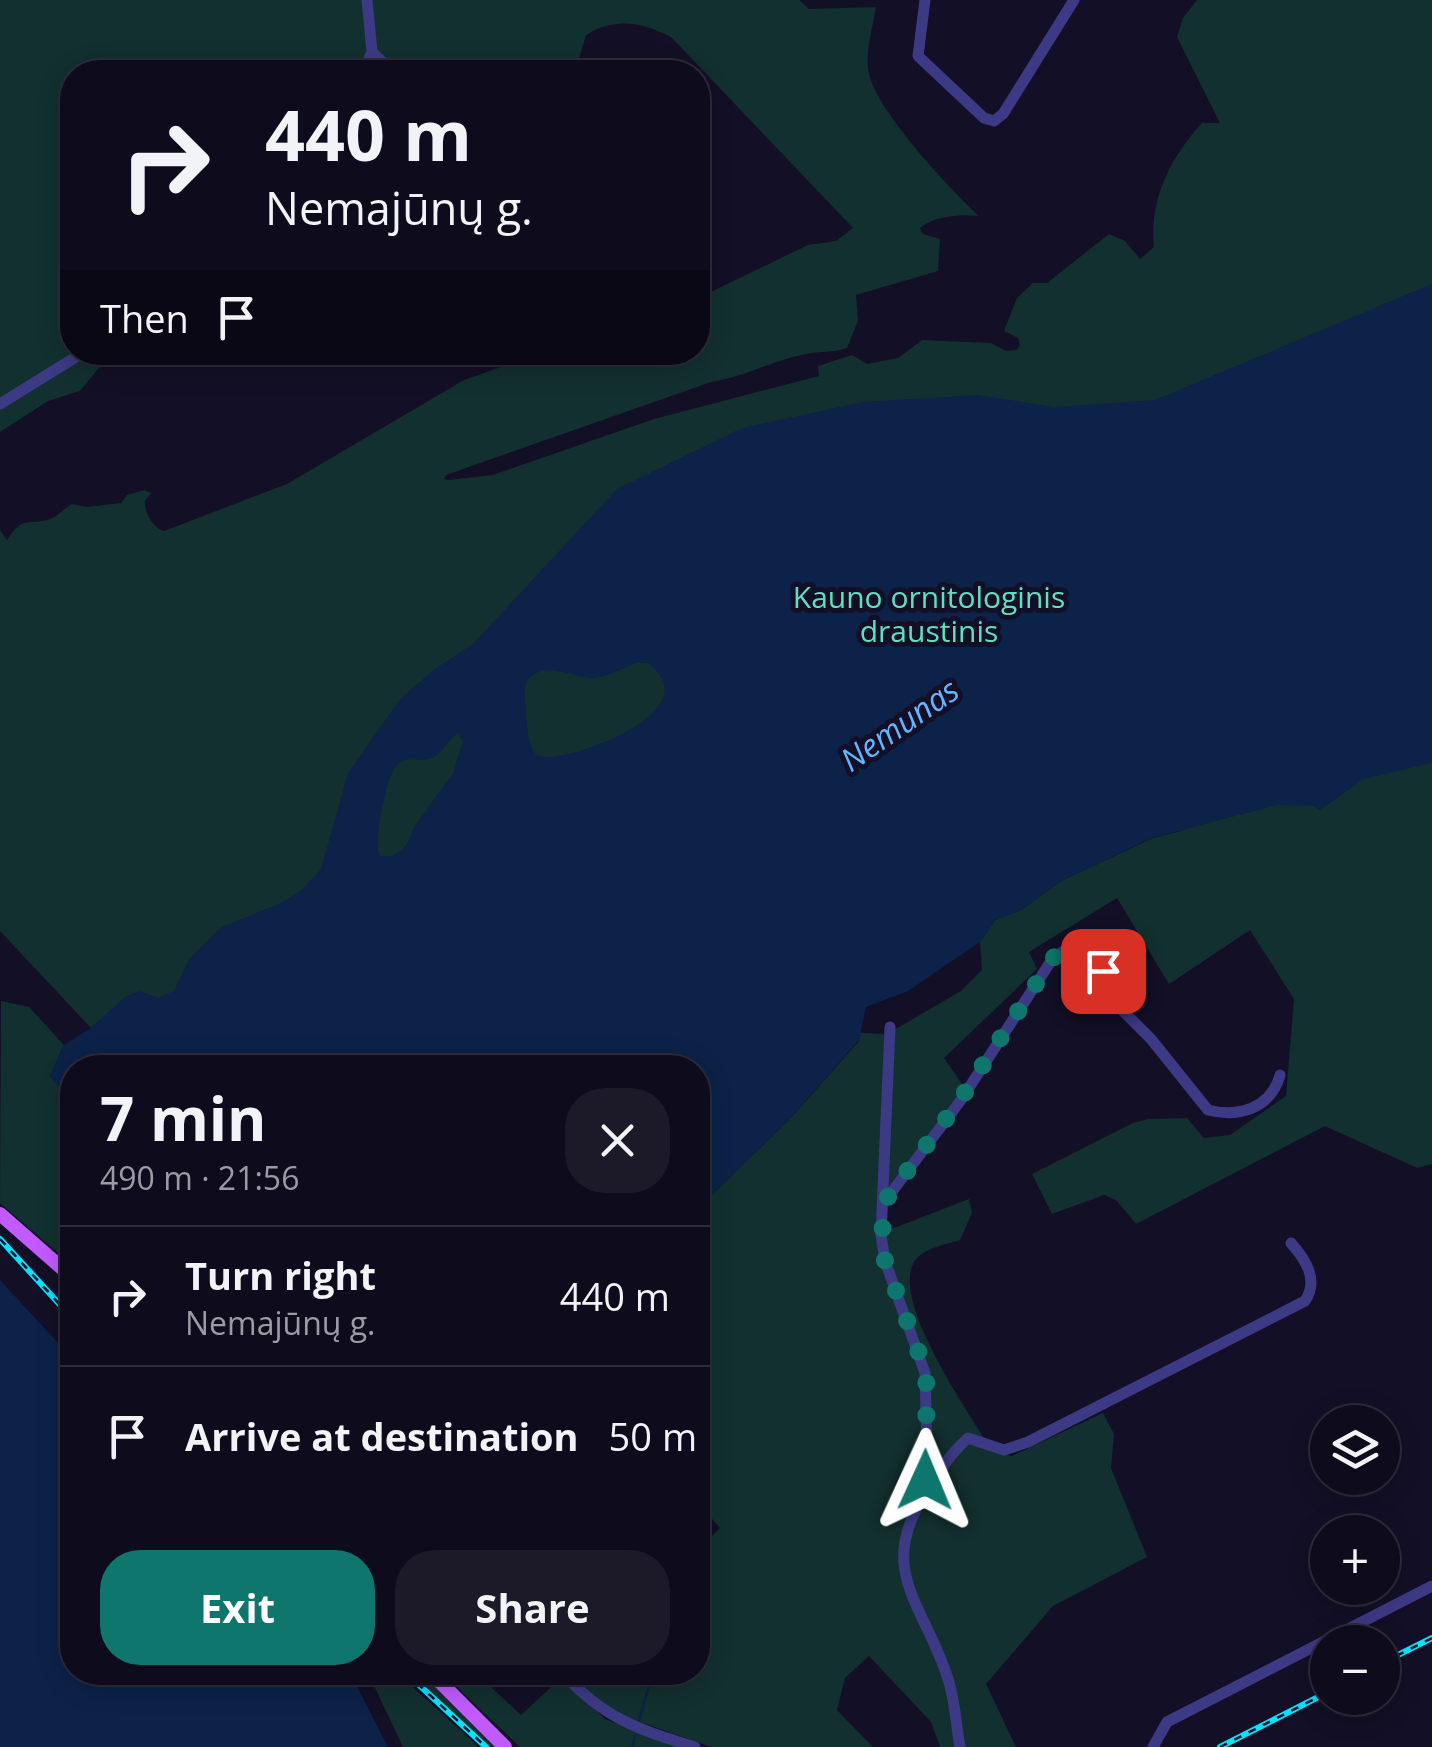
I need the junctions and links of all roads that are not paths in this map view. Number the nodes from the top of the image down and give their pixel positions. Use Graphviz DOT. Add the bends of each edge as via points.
graph roads {
  1 [pos="366,0"];
  2 [pos="924,0"];
  3 [pos="1074,0"];
  4 [pos="372,52"];
  5 [pos="368,60"];
  6 [pos="381,60"];
  7 [pos="63,365"];
  8 [pos="0,404"];
  9 [pos="890,1027"];
  10 [pos="1280,1075"];
  11 [pos="885,1201"];
  12 [pos="0,1214"];
  13 [pos="1292,1243"];
  14 [pos="60,1266"];
  15 [pos="928,1490"];
  16 [pos="1432,1586"];
  17 [pos="443,1685"];
  18 [pos="573,1685"];
  19 [pos="505,1747"];
  20 [pos="695,1747"];
  21 [pos="960,1747"];
  22 [pos="1152,1747"];
  1 -- 4 [label="street"];
  2 -- 3 [label="street" via="918,56 994,121"];
  4 -- 5 [label="street"];
  4 -- 6 [label="street"];
  7 -- 8 [label="street"];
  9 -- 11 [label="street"];
  10 -- 11 [label="street" via="1252,1110 1208,1110 1122,1009 1097,958 1082,947 1067,948 1053,958"];
  11 -- 15 [label="street" via="885,1261 927,1386"];
  12 -- 14 [label="main road"];
  13 -- 15 [label="street" via="1312,1280 1305,1301 1028,1442 1004,1450 968,1438"];
  15 -- 21 [label="street" via="904,1532 902,1560 948,1680"];
  16 -- 22 [label="street" via="1167,1722"];
  17 -- 19 [label="main road"];
  18 -- 20 [label="street" via="620,1722"];
}
